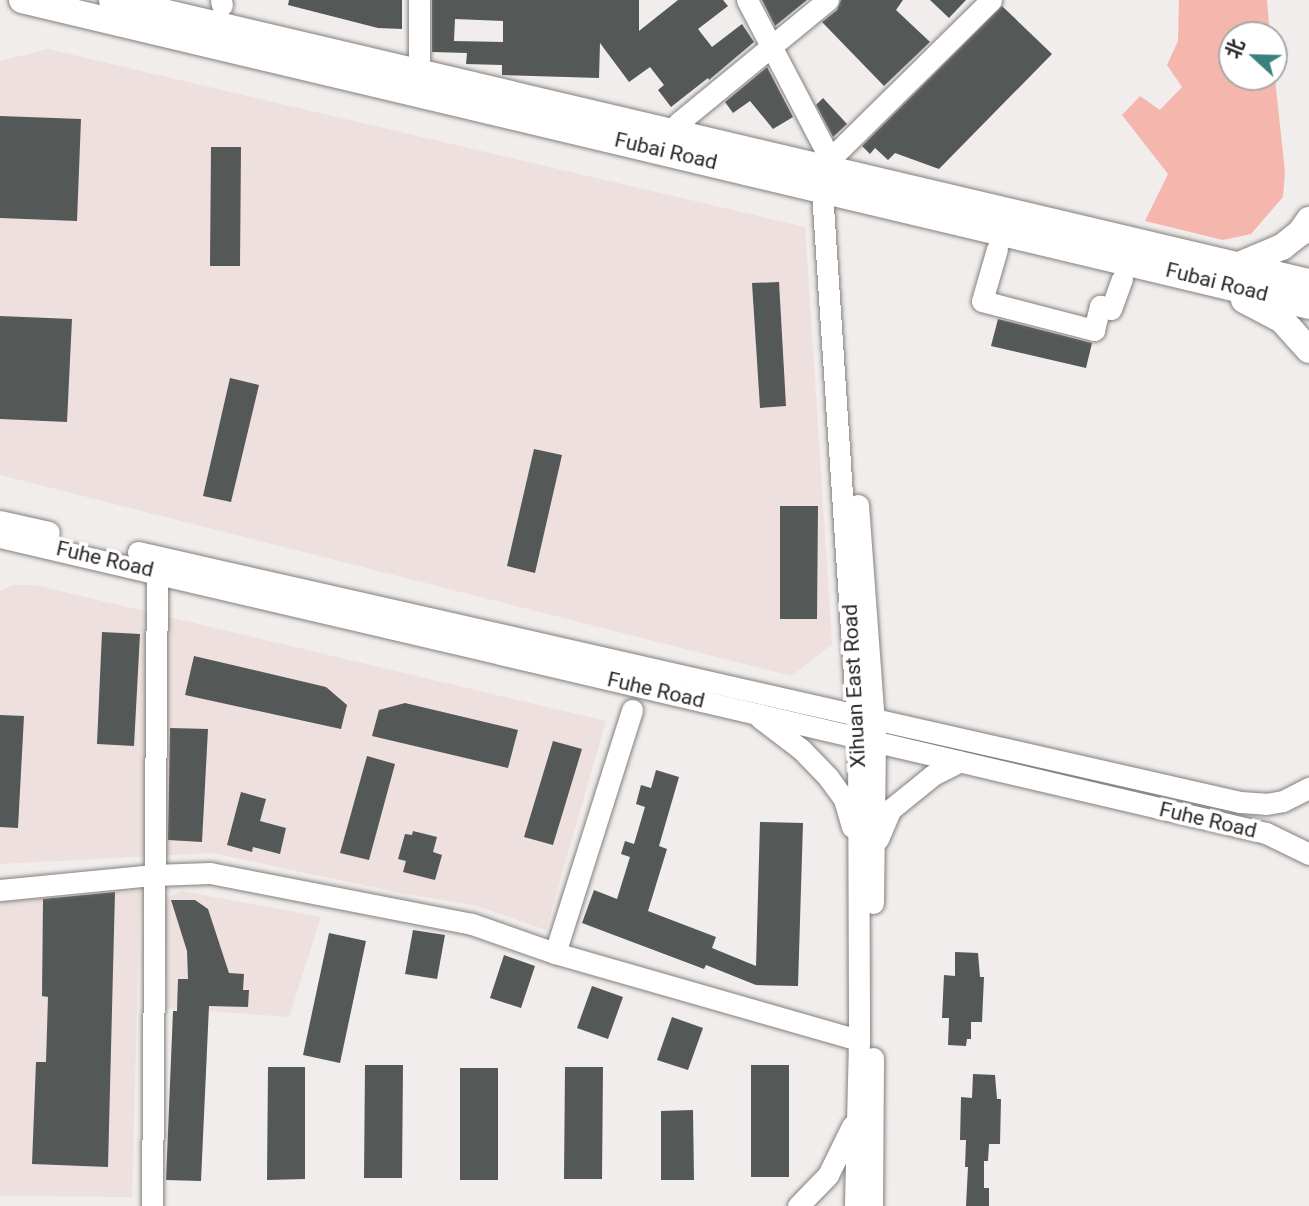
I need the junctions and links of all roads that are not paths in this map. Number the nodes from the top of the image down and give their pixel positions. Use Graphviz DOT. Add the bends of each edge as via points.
graph roads {
  1 [pos="112,0"];
  2 [pos="419,0"];
  3 [pos="747,0"];
  4 [pos="828,0"];
  5 [pos="991,0"];
  6 [pos="26,1"];
  7 [pos="0,4"];
  8 [pos="769,46"];
  9 [pos="419,72"];
  10 [pos="678,123"];
  11 [pos="828,174"];
  12 [pos="1309,220"];
  13 [pos="997,249"];
  14 [pos="1238,265"];
  15 [pos="1164,270"];
  16 [pos="1122,279"];
  17 [pos="1309,282"];
  18 [pos="1309,306"];
  19 [pos="1309,350"];
  20 [pos="0,509"];
  21 [pos="0,521"];
  22 [pos="0,537"];
  23 [pos="44,538"];
  24 [pos="0,548"];
  25 [pos="157,572"];
  26 [pos="632,710"];
  27 [pos="752,713"];
  28 [pos="866,715"];
  29 [pos="867,738"];
  30 [pos="960,761"];
  31 [pos="1309,788"];
  32 [pos="858,848"];
  33 [pos="1309,854"];
  34 [pos="153,875"];
  35 [pos="873,875"];
  36 [pos="0,890"];
  37 [pos="555,953"];
  38 [pos="859,1040"];
  39 [pos="857,1107"];
  40 [pos="152,1206"];
  41 [pos="798,1206"];
  42 [pos="855,1206"];
  43 [pos="872,1206"];
  1 -- 9 [label="main road, Fubai Road"];
  2 -- 9 [label="street"];
  3 -- 8 [label="street"];
  4 -- 8 [label="street"];
  5 -- 11 [label="street"];
  6 -- 7 [label="main road, Fubai Road"];
  6 -- 11 [label="main road, Fubai Road"];
  8 -- 10 [label="street"];
  8 -- 11 [label="street"];
  9 -- 11 [label="main road, Fubai Road"];
  11 -- 14 [label="main road, Fubai Road"];
  11 -- 15 [label="main road, Fubai Road"];
  11 -- 28 [label="street, Xihuan East Road"];
  12 -- 14 [label="main road" via="1282,247"];
  13 -- 16 [label="street" via="982,301 1094,330 1100,306 1111,309"];
  14 -- 17 [label="main road, Fubai Road"];
  15 -- 18 [label="main road, Fubai Road"];
  15 -- 19 [label="main road" via="1196,286 1258,305 1282,320"];
  20 -- 23 [label="street"];
  21 -- 23 [label="street, Fuhe Road"];
  22 -- 23 [label="street, Fuhe Road"];
  23 -- 24 [label="street"];
  23 -- 25 [label="street, Fuhe Road"];
  23 -- 28 [label="street, Fuhe Road"];
  25 -- 27 [label="street, Fuhe Road"];
  25 -- 34 [label="street"];
  26 -- 37 [label="street"];
  27 -- 29 [label="street, Fuhe Road"];
  27 -- 32 [label="street" via="801,749 828,777 844,799"];
  28 -- 29 [label="street, Xihuan East Road"];
  28 -- 31 [label="street, Fuhe Road" via="1240,803 1283,801"];
  29 -- 30 [label="street, Fuhe Road"];
  29 -- 32 [label="street, Xihuan East Road"];
  29 -- 35 [label="street, Xihuan East Road"];
  30 -- 33 [label="street, Fuhe Road" via="1266,833"];
  30 -- 35 [label="street" via="933,775 891,809 878,837"];
  32 -- 38 [label="street, Xihuan East Road"];
  34 -- 36 [label="street"];
  34 -- 37 [label="street" via="210,873 433,916 472,924"];
  34 -- 40 [label="street"];
  35 -- 43 [label="street, Xihuan East Road"];
  37 -- 38 [label="street"];
  38 -- 39 [label="street, Xihuan East Road"];
  39 -- 41 [label="street" via="838,1160"];
  39 -- 42 [label="street, Xihuan East Road"];
}
